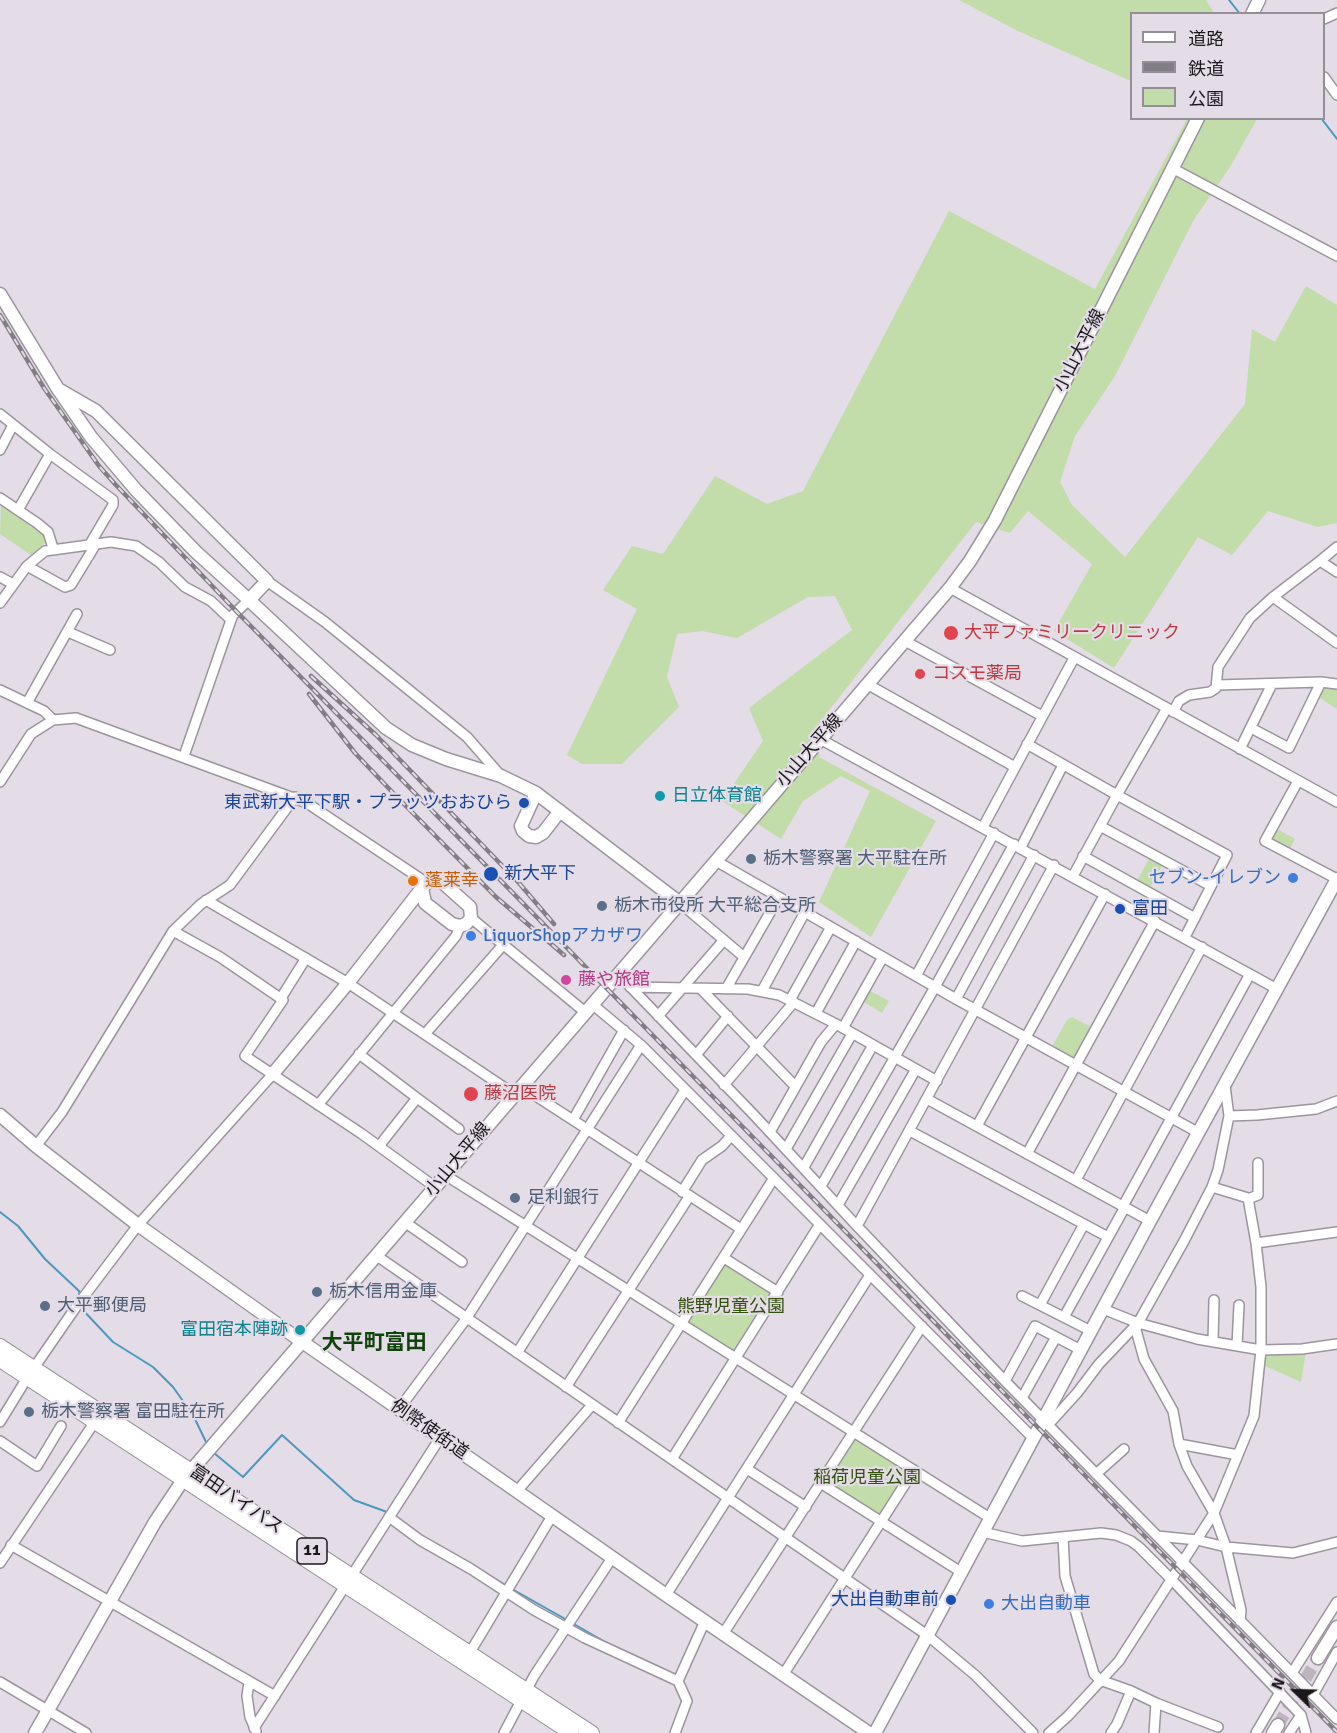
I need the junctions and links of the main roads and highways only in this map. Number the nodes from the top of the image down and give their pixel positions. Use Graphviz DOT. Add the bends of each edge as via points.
graph roads {
  1 [pos="0,1346"];
  2 [pos="0,1360"];
  3 [pos="30,1373"];
  4 [pos="187,1475"];
  5 [pos="349,1582"];
  6 [pos="524,1696"];
  7 [pos="571,1733"];
  8 [pos="592,1733"];
  1 -- 3 [label="main road, 富田バイパス / 11"];
  2 -- 3 [label="main road, 富田バイパス / 11"];
  3 -- 4 [label="main road, 富田バイパス / 11"];
  3 -- 4 [label="main road, 富田バイパス / 11" via="94,1423"];
  4 -- 5 [label="main road, 富田バイパス / 11"];
  5 -- 6 [label="main road, 富田バイパス / 11"];
  5 -- 6 [label="main road, 富田バイパス / 11" via="469,1654"];
  6 -- 7 [label="main road, 富田バイパス / 11"];
  6 -- 8 [label="main road, 富田バイパス / 11"];
}
